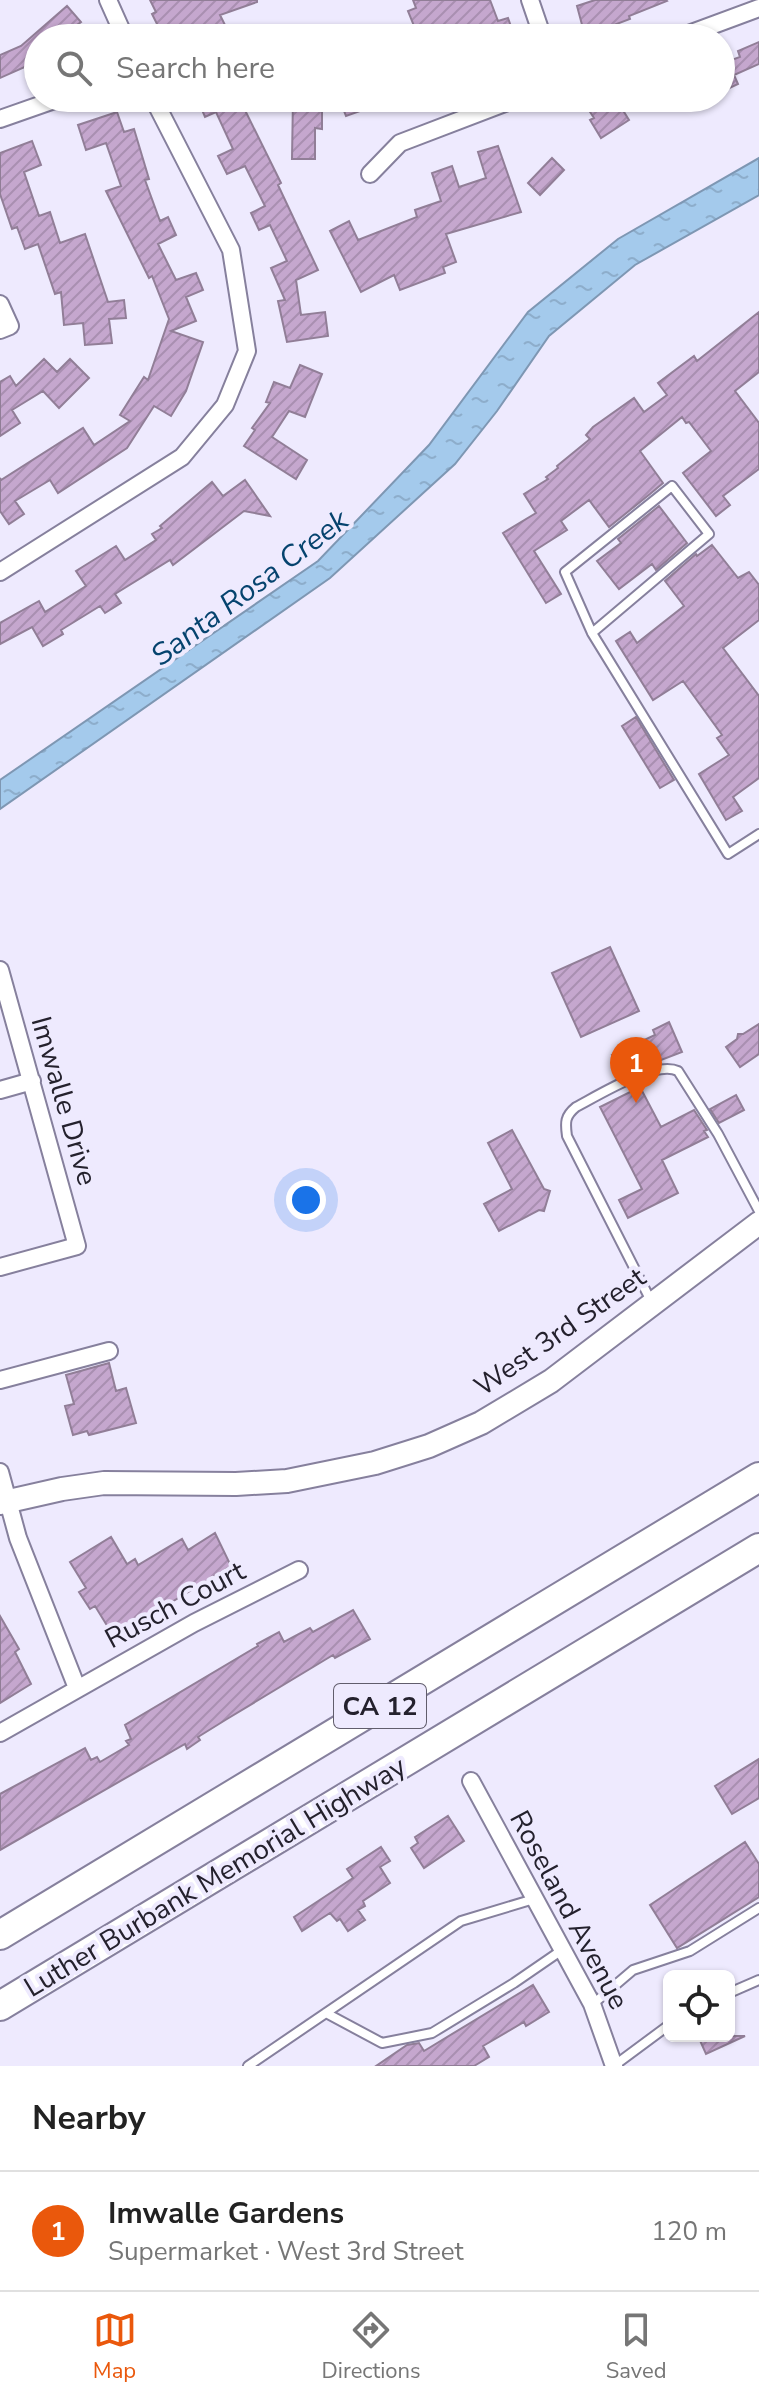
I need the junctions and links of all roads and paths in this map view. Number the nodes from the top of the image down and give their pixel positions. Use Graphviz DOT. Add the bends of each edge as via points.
graph roads {
  1 [pos="108,0"];
  2 [pos="530,0"];
  3 [pos="759,8"];
  4 [pos="119,24"];
  5 [pos="538,24"];
  6 [pos="716,24"];
  7 [pos="24,111"];
  8 [pos="160,112"];
  9 [pos="481,112"];
  10 [pos="0,119"];
  11 [pos="370,174"];
  12 [pos="0,304"];
  13 [pos="0,330"];
  14 [pos="0,572"];
  15 [pos="592,633"];
  16 [pos="759,834"];
  17 [pos="0,970"];
  18 [pos="32,1081"];
  19 [pos="0,1090"];
  20 [pos="759,1211"];
  21 [pos="759,1223"];
  22 [pos="0,1267"];
  23 [pos="652,1304"];
  24 [pos="109,1351"];
  25 [pos="0,1380"];
  26 [pos="0,1472"];
  27 [pos="759,1477"];
  28 [pos="4,1502"];
  29 [pos="759,1548"];
  30 [pos="299,1570"];
  31 [pos="77,1688"];
  32 [pos="0,1733"];
  33 [pos="471,1781"];
  34 [pos="535,1899"];
  35 [pos="759,1908"];
  36 [pos="0,1935"];
  37 [pos="562,1949"];
  38 [pos="759,1980"];
  39 [pos="735,1990"];
  40 [pos="592,2004"];
  41 [pos="0,2006"];
  42 [pos="326,2013"];
  43 [pos="663,2029"];
  44 [pos="248,2066"];
  45 [pos="614,2066"];
  1 -- 4 [label="street"];
  2 -- 5 [label="street"];
  3 -- 6 [label="street"];
  7 -- 10 [label="street"];
  8 -- 14 [label="street" via="231,250 247,351 225,405 182,457"];
  9 -- 11 [label="street" via="400,143"];
  12 -- 13 [label="street" via="10,326"];
  15 -- 15 [label="lane" via="709,534 672,486 565,572"];
  15 -- 16 [label="lane" via="728,854"];
  17 -- 18 [label="street, Imwalle Drive"];
  18 -- 19 [label="street"];
  18 -- 22 [label="street, Imwalle Drive" via="77,1246"];
  20 -- 23 [label="lane" via="718,1134 671,1067 654,1069 568,1113 567,1136"];
  21 -- 23 [label="main road, West 3rd Street"];
  23 -- 28 [label="main road, West 3rd Street" via="508,1409 395,1457 287,1481 115,1482"];
  24 -- 25 [label="street"];
  26 -- 28 [label="street"];
  27 -- 36 [label="highway, CA 12"];
  28 -- 31 [label="street"];
  29 -- 41 [label="highway, Luther Burbank Memorial Highway / CA 12"];
  30 -- 31 [label="street, Rusch Court"];
  31 -- 32 [label="street, Rusch Court"];
  33 -- 34 [label="street, Roseland Avenue"];
  34 -- 37 [label="street, Roseland Avenue"];
  34 -- 42 [label="lane" via="461,1921"];
  35 -- 40 [label="lane" via="690,1951 633,1970"];
  37 -- 40 [label="street, Roseland Avenue"];
  37 -- 42 [label="lane" via="432,2033 382,2043"];
  38 -- 39 [label="lane"];
  40 -- 45 [label="street, Roseland Avenue"];
  42 -- 44 [label="lane"];
  43 -- 45 [label="lane"];
}
